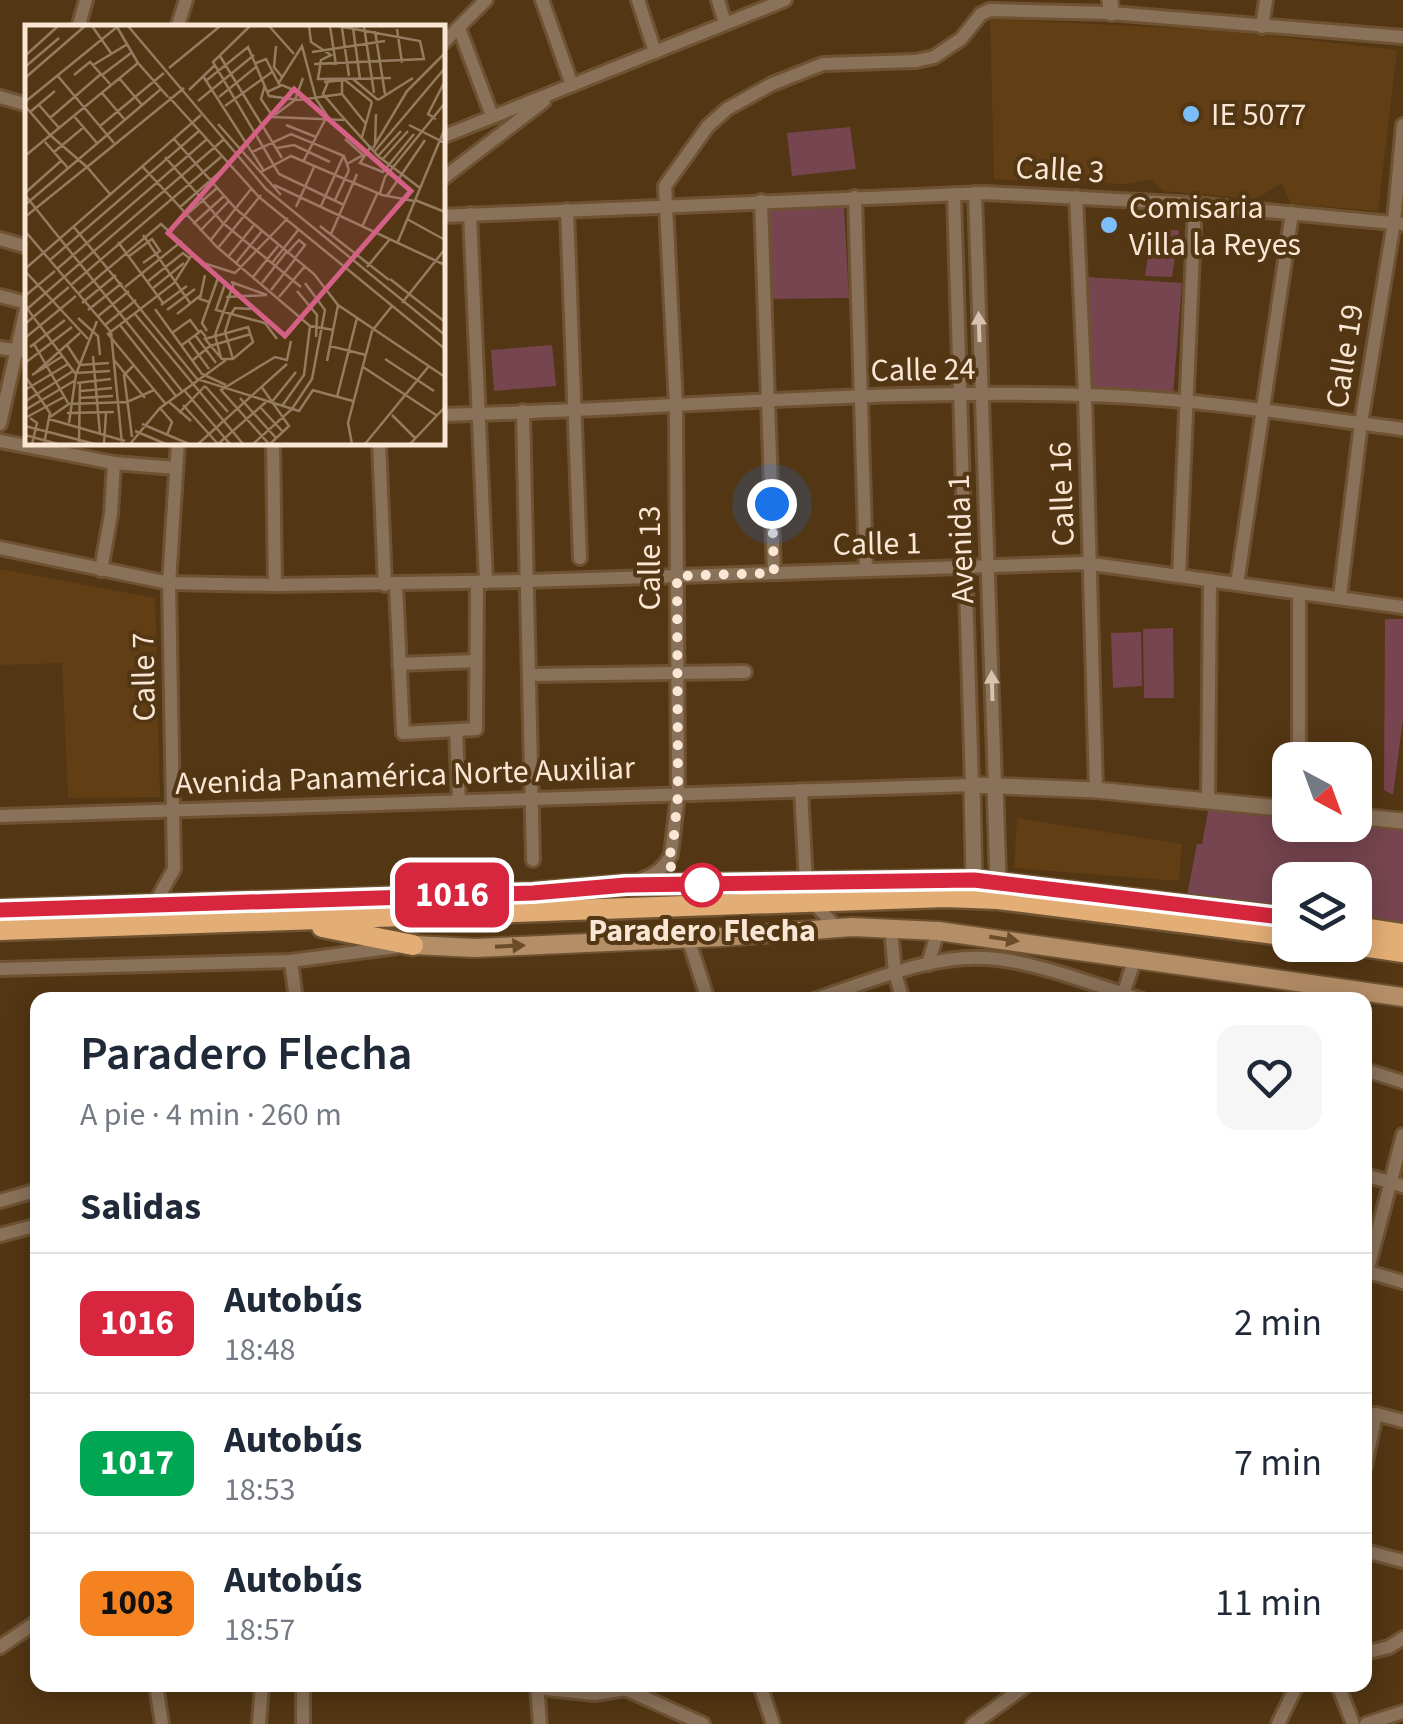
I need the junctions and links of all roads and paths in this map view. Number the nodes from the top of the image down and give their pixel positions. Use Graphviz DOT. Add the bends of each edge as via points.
graph roads {
  1 [pos="86,0"];
  2 [pos="186,0"];
  3 [pos="486,0"];
  4 [pos="542,0"];
  5 [pos="638,0"];
  6 [pos="718,0"];
  7 [pos="785,0"];
  8 [pos="1266,0"];
  9 [pos="1110,7"];
  10 [pos="726,23"];
  11 [pos="79,24"];
  12 [pos="179,25"];
  13 [pos="1262,26"];
  14 [pos="459,28"];
  15 [pos="1403,37"];
  16 [pos="445,41"];
  17 [pos="655,52"];
  18 [pos="572,84"];
  19 [pos="558,90"];
  20 [pos="0,98"];
  21 [pos="25,103"];
  22 [pos="492,116"];
  23 [pos="1403,125"];
  24 [pos="445,136"];
  25 [pos="445,177"];
  26 [pos="974,193"];
  27 [pos="954,194"];
  28 [pos="1076,197"];
  29 [pos="856,198"];
  30 [pos="761,200"];
  31 [pos="1195,204"];
  32 [pos="665,205"];
  33 [pos="567,210"];
  34 [pos="1292,213"];
  35 [pos="470,214"];
  36 [pos="445,216"];
  37 [pos="1399,223"];
  38 [pos="0,239"];
  39 [pos="25,246"];
  40 [pos="0,296"];
  41 [pos="25,301"];
  42 [pos="25,321"];
  43 [pos="0,348"];
  44 [pos="22,352"];
  45 [pos="1085,394"];
  46 [pos="960,395"];
  47 [pos="982,395"];
  48 [pos="861,398"];
  49 [pos="768,399"];
  50 [pos="1184,400"];
  51 [pos="676,404"];
  52 [pos="572,409"];
  53 [pos="1263,410"];
  54 [pos="523,411"];
  55 [pos="479,414"];
  56 [pos="445,415"];
  57 [pos="1361,423"];
  58 [pos="0,424"];
  59 [pos="1403,429"];
  60 [pos="0,441"];
  61 [pos="178,445"];
  62 [pos="273,445"];
  63 [pos="379,445"];
  64 [pos="114,464"];
  65 [pos="176,468"];
  66 [pos="0,548"];
  67 [pos="580,558"];
  68 [pos="1090,564"];
  69 [pos="965,568"];
  70 [pos="989,568"];
  71 [pos="101,570"];
  72 [pos="866,570"];
  73 [pos="774,573"];
  74 [pos="677,576"];
  75 [pos="1179,576"];
  76 [pos="1210,580"];
  77 [pos="527,582"];
  78 [pos="170,583"];
  79 [pos="482,583"];
  80 [pos="1237,584"];
  81 [pos="390,585"];
  82 [pos="274,586"];
  83 [pos="1299,593"];
  84 [pos="1340,596"];
  85 [pos="1403,606"];
  86 [pos="476,661"];
  87 [pos="400,664"];
  88 [pos="745,672"];
  89 [pos="677,673"];
  90 [pos="529,676"];
  91 [pos="456,730"];
  92 [pos="1300,742"];
  93 [pos="972,784"];
  94 [pos="995,784"];
  95 [pos="801,790"];
  96 [pos="1096,790"];
  97 [pos="678,794"];
  98 [pos="532,799"];
  99 [pos="1208,799"];
  100 [pos="459,801"];
  101 [pos="1272,807"];
  102 [pos="173,810"];
  103 [pos="0,816"];
  104 [pos="1372,816"];
  105 [pos="1402,816"];
  106 [pos="533,860"];
  107 [pos="974,880"];
  108 [pos="998,882"];
  109 [pos="626,885"];
  110 [pos="809,892"];
  111 [pos="154,905"];
  112 [pos="0,910"];
  113 [pos="1272,916"];
  114 [pos="286,920"];
  115 [pos="837,928"];
  116 [pos="891,929"];
  117 [pos="1372,929"];
  118 [pos="0,930"];
  119 [pos="938,930"];
  120 [pos="1272,934"];
  121 [pos="1403,934"];
  122 [pos="688,938"];
  123 [pos="413,945"];
  124 [pos="1372,947"];
  125 [pos="1403,952"];
  126 [pos="1136,958"];
  127 [pos="291,961"];
  128 [pos="928,964"];
  129 [pos="0,969"];
  130 [pos="896,974"];
  131 [pos="295,992"];
  132 [pos="705,992"];
  133 [pos="838,992"];
  134 [pos="901,992"];
  135 [pos="1106,992"];
  136 [pos="1124,992"];
  137 [pos="1369,992"];
  138 [pos="1372,992"];
  139 [pos="1403,997"];
  140 [pos="1372,1072"];
  141 [pos="1403,1082"];
  142 [pos="1403,1135"];
  143 [pos="1396,1184"];
  144 [pos="30,1192"];
  145 [pos="0,1201"];
  146 [pos="30,1227"];
  147 [pos="0,1236"];
  148 [pos="1372,1254"];
  149 [pos="1372,1274"];
  150 [pos="1403,1282"];
  151 [pos="1372,1415"];
  152 [pos="1403,1421"];
  153 [pos="1372,1554"];
  154 [pos="1403,1561"];
  155 [pos="30,1627"];
  156 [pos="1403,1638"];
  157 [pos="0,1648"];
  158 [pos="1372,1651"];
  159 [pos="157,1692"];
  160 [pos="261,1692"];
  161 [pos="303,1692"];
  162 [pos="538,1692"];
  163 [pos="633,1692"];
  164 [pos="763,1692"];
  165 [pos="1007,1692"];
  166 [pos="1294,1692"];
  167 [pos="1341,1692"];
  168 [pos="1403,1712"];
  169 [pos="1281,1722"];
  170 [pos="162,1724"];
  171 [pos="259,1724"];
  172 [pos="303,1724"];
  173 [pos="540,1724"];
  174 [pos="703,1724"];
  175 [pos="774,1724"];
  176 [pos="974,1724"];
  177 [pos="1353,1724"];
  178 [pos="1366,1724"];
  1 -- 11 [label="street"];
  2 -- 12 [label="street"];
  3 -- 14 [label="street"];
  4 -- 18 [label="street"];
  5 -- 17 [label="street"];
  6 -- 10 [label="street"];
  7 -- 10 [label="street"];
  8 -- 13 [label="street"];
  9 -- 13 [label="street"];
  9 -- 32 [label="street" via="990,10 934,57 823,64 772,84 708,126 674,168"];
  10 -- 17 [label="street"];
  13 -- 15 [label="street"];
  14 -- 16 [label="street"];
  14 -- 22 [label="street"];
  17 -- 18 [label="street"];
  18 -- 19 [label="street"];
  19 -- 22 [label="street"];
  19 -- 25 [label="street"];
  20 -- 21 [label="street"];
  22 -- 24 [label="street"];
  23 -- 37 [label="street, Calle 19"];
  26 -- 27 [label="street, Calle 3"];
  26 -- 28 [label="street, Calle 3"];
  47 -- 26 [label="street, Avenida 1, one-way"];
  27 -- 29 [label="street, Calle 3"];
  27 -- 46 [label="street, Avenida 1"];
  28 -- 31 [label="street, Calle 3"];
  28 -- 45 [label="street, Calle 16"];
  29 -- 30 [label="street, Calle 3"];
  29 -- 48 [label="street"];
  30 -- 32 [label="street, Calle 3"];
  30 -- 49 [label="street"];
  31 -- 34 [label="street, Calle 3"];
  31 -- 50 [label="street"];
  32 -- 33 [label="street, Calle 3"];
  32 -- 51 [label="street, Calle 13"];
  33 -- 35 [label="street, Calle 3"];
  33 -- 52 [label="street"];
  34 -- 37 [label="street, Calle 3"];
  34 -- 53 [label="street"];
  35 -- 36 [label="street, Calle 3"];
  35 -- 55 [label="street"];
  37 -- 57 [label="street, Calle 19"];
  38 -- 39 [label="street"];
  40 -- 41 [label="street"];
  42 -- 44 [label="street"];
  43 -- 44 [label="street"];
  44 -- 58 [label="street"];
  45 -- 47 [label="street, Calle 24"];
  45 -- 50 [label="street, Calle 24"];
  45 -- 68 [label="street, Calle 16"];
  46 -- 47 [label="street, Calle 24"];
  46 -- 48 [label="street, Calle 24"];
  46 -- 69 [label="street, Avenida 1"];
  47 -- 70 [label="street, Avenida 1"];
  48 -- 49 [label="street, Calle 24"];
  48 -- 72 [label="street"];
  49 -- 51 [label="street, Calle 24"];
  49 -- 73 [label="street"];
  50 -- 53 [label="street, Calle 24"];
  50 -- 75 [label="street"];
  51 -- 52 [label="street, Calle 24"];
  51 -- 74 [label="street, Calle 13"];
  52 -- 54 [label="street, Calle 24"];
  52 -- 67 [label="street"];
  53 -- 57 [label="street, Calle 24"];
  53 -- 80 [label="street"];
  54 -- 55 [label="street, Calle 24"];
  54 -- 77 [label="street"];
  55 -- 56 [label="street, Calle 24"];
  55 -- 79 [label="street"];
  57 -- 59 [label="street, Calle 24"];
  57 -- 84 [label="street, Calle 19"];
  60 -- 64 [label="street"];
  61 -- 65 [label="street, Calle 7"];
  62 -- 82 [label="street"];
  63 -- 81 [label="street"];
  64 -- 65 [label="street"];
  64 -- 71 [label="street"];
  65 -- 78 [label="street, Calle 7"];
  66 -- 71 [label="street, Calle 1"];
  68 -- 70 [label="street, Calle 1"];
  68 -- 75 [label="street, Calle 1"];
  68 -- 96 [label="street, Calle 16"];
  69 -- 70 [label="street, Calle 1"];
  69 -- 72 [label="street, Calle 1"];
  69 -- 93 [label="street, Avenida 1"];
  94 -- 70 [label="street, Avenida 1, one-way"];
  71 -- 78 [label="street, Calle 1"];
  72 -- 73 [label="street, Calle 1"];
  73 -- 74 [label="street, Calle 1"];
  74 -- 77 [label="street, Calle 1"];
  74 -- 89 [label="street, Calle 13"];
  75 -- 76 [label="street, Calle 1"];
  76 -- 80 [label="street, Calle 1"];
  76 -- 99 [label="street"];
  77 -- 79 [label="street, Calle 1"];
  77 -- 90 [label="street"];
  78 -- 82 [label="street, Calle 1"];
  78 -- 102 [label="street, Calle 7"];
  79 -- 81 [label="street, Calle 1"];
  79 -- 86 [label="street"];
  80 -- 83 [label="street, Calle 1"];
  81 -- 82 [label="street, Calle 1"];
  81 -- 87 [label="street"];
  83 -- 84 [label="street, Calle 1"];
  83 -- 92 [label="street"];
  84 -- 85 [label="street, Calle 1"];
  86 -- 87 [label="street"];
  86 -- 91 [label="street" via="476,729"];
  87 -- 91 [label="street" via="403,733"];
  88 -- 89 [label="street"];
  89 -- 90 [label="street"];
  89 -- 97 [label="street, Calle 13"];
  90 -- 98 [label="street"];
  91 -- 100 [label="street"];
  93 -- 94 [label="street, Avenida Panamérica Norte Auxiliar"];
  93 -- 95 [label="street, Avenida Panamérica Norte Auxiliar"];
  93 -- 107 [label="street, Avenida 1"];
  94 -- 96 [label="street, Avenida Panamérica Norte Auxiliar"];
  94 -- 108 [label="street, Avenida 1"];
  95 -- 97 [label="street, Avenida Panamérica Norte Auxiliar"];
  95 -- 110 [label="street"];
  96 -- 99 [label="street, Avenida Panamérica Norte Auxiliar"];
  97 -- 98 [label="street, Avenida Panamérica Norte Auxiliar"];
  97 -- 109 [label="street, Calle 13" via="666,864"];
  98 -- 100 [label="street, Avenida Panamérica Norte Auxiliar"];
  98 -- 106 [label="street"];
  99 -- 101 [label="street, Avenida Panamérica Norte Auxiliar"];
  100 -- 102 [label="street, Avenida Panamérica Norte Auxiliar"];
  102 -- 103 [label="street, Avenida Panamérica Norte Auxiliar"];
  102 -- 111 [label="street, Calle 7" via="174,869"];
  104 -- 105 [label="street"];
  107 -- 108 [label="highway"];
  107 -- 110 [label="highway"];
  108 -- 113 [label="highway"];
  109 -- 110 [label="highway"];
  109 -- 111 [label="highway"];
  110 -- 114 [label="highway"];
  110 -- 115 [label="street"];
  110 -- 120 [label="highway" via="977,898"];
  111 -- 112 [label="highway"];
  114 -- 118 [label="highway"];
  114 -- 123 [label="highway"];
  115 -- 116 [label="main road"];
  115 -- 122 [label="main road"];
  116 -- 119 [label="main road"];
  116 -- 130 [label="street"];
  117 -- 121 [label="highway"];
  119 -- 126 [label="main road, one-way"];
  119 -- 128 [label="street"];
  123 -- 122 [label="main road, one-way"];
  122 -- 132 [label="street"];
  123 -- 127 [label="street"];
  124 -- 125 [label="highway"];
  126 -- 136 [label="street"];
  126 -- 137 [label="main road"];
  127 -- 129 [label="street"];
  127 -- 131 [label="street"];
  128 -- 130 [label="street"];
  128 -- 135 [label="street" via="1010,961"];
  130 -- 133 [label="street"];
  130 -- 134 [label="street"];
  138 -- 139 [label="main road"];
  140 -- 141 [label="street"];
  142 -- 143 [label="street"];
  143 -- 148 [label="street"];
  144 -- 145 [label="street"];
  146 -- 147 [label="street"];
  149 -- 150 [label="street"];
  151 -- 152 [label="street"];
  153 -- 154 [label="street"];
  155 -- 157 [label="street"];
  156 -- 158 [label="street"];
  159 -- 170 [label="street"];
  160 -- 171 [label="street"];
  161 -- 172 [label="street"];
  162 -- 173 [label="street"];
  163 -- 174 [label="street"];
  164 -- 175 [label="street"];
  165 -- 176 [label="street"];
  166 -- 169 [label="street"];
  167 -- 177 [label="street"];
  168 -- 178 [label="street"];
}
